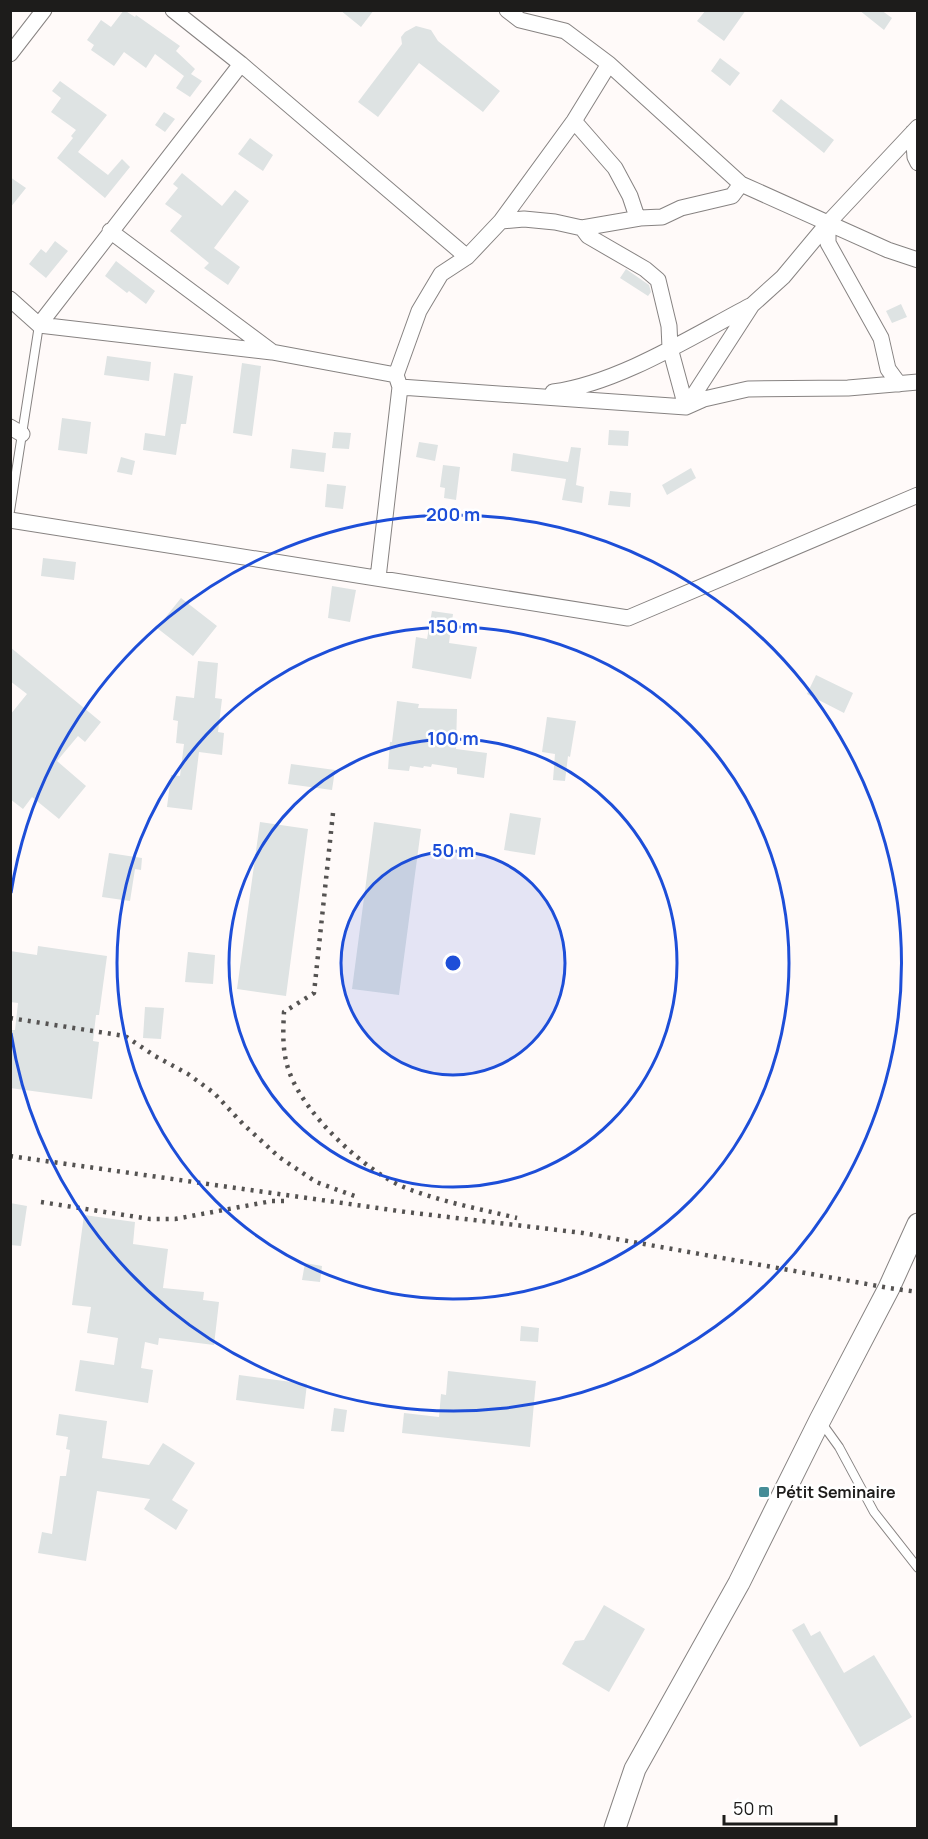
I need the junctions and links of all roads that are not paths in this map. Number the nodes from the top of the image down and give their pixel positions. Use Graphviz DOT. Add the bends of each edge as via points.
graph roads {
  1 [pos="44,10"];
  2 [pos="173,10"];
  3 [pos="518,14"];
  4 [pos="10,54"];
  5 [pos="241,64"];
  6 [pos="609,64"];
  7 [pos="574,121"];
  8 [pos="915,129"];
  9 [pos="918,163"];
  10 [pos="741,184"];
  11 [pos="639,218"];
  12 [pos="501,221"];
  13 [pos="828,223"];
  14 [pos="582,228"];
  15 [pos="110,231"];
  16 [pos="467,256"];
  17 [pos="918,260"];
  18 [pos="10,299"];
  19 [pos="752,305"];
  20 [pos="39,325"];
  21 [pos="670,348"];
  22 [pos="272,352"];
  23 [pos="398,381"];
  24 [pos="918,382"];
  25 [pos="899,384"];
  26 [pos="511,395"];
  27 [pos="686,406"];
  28 [pos="16,431"];
  29 [pos="918,495"];
  30 [pos="10,511"];
  31 [pos="10,520"];
  32 [pos="378,578"];
  33 [pos="915,1236"];
  34 [pos="820,1420"];
  35 [pos="918,1568"];
  36 [pos="615,1828"];
  1 -- 4 [label="street"];
  2 -- 5 [label="street"];
  3 -- 6 [label="street" via="565,31"];
  5 -- 15 [label="street"];
  5 -- 16 [label="street"];
  6 -- 7 [label="street"];
  6 -- 10 [label="street"];
  7 -- 11 [label="street" via="615,168"];
  7 -- 12 [label="street"];
  8 -- 9 [label="street"];
  8 -- 13 [label="street"];
  10 -- 11 [label="street" via="732,196 681,208 662,217"];
  10 -- 13 [label="street"];
  11 -- 14 [label="street"];
  12 -- 14 [label="street" via="524,219"];
  12 -- 16 [label="street"];
  13 -- 17 [label="street"];
  13 -- 19 [label="street" via="783,277"];
  13 -- 25 [label="street" via="828,243 877,330 888,369"];
  14 -- 21 [label="street" via="588,236 658,280"];
  15 -- 20 [label="street"];
  15 -- 22 [label="street"];
  16 -- 23 [label="street" via="441,274 419,311"];
  18 -- 20 [label="street"];
  19 -- 21 [label="street"];
  19 -- 27 [label="street"];
  20 -- 22 [label="street"];
  20 -- 28 [label="lane"];
  21 -- 26 [label="street" via="585,385"];
  21 -- 27 [label="street"];
  22 -- 23 [label="street"];
  23 -- 26 [label="street"];
  23 -- 32 [label="street"];
  24 -- 25 [label="street"];
  25 -- 27 [label="street" via="748,389"];
  26 -- 27 [label="street"];
  28 -- 30 [label="lane"];
  29 -- 32 [label="street" via="628,618"];
  31 -- 32 [label="street"];
  33 -- 34 [label="street"];
  34 -- 35 [label="lane" via="874,1512"];
  34 -- 36 [label="street" via="739,1583 635,1769"];
}
